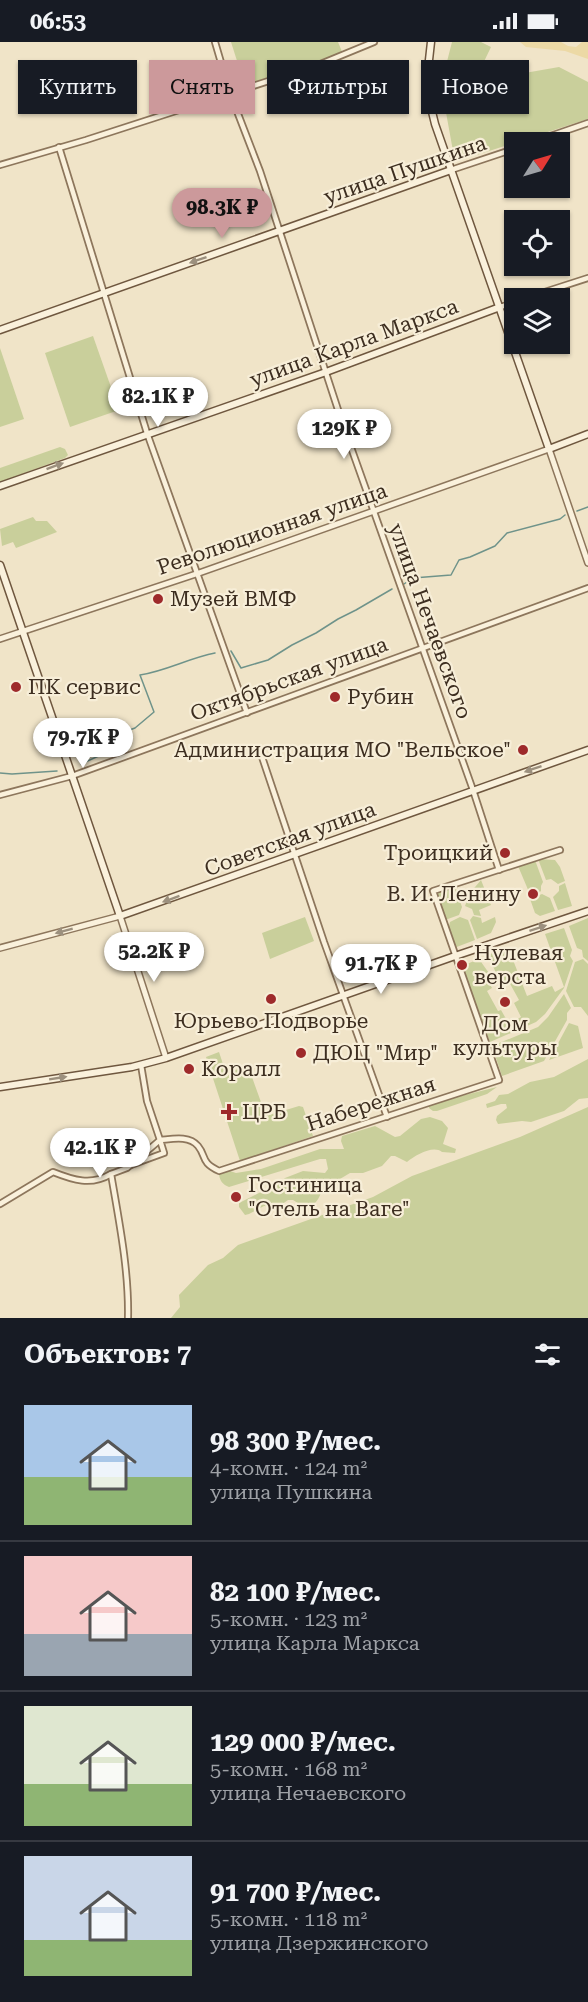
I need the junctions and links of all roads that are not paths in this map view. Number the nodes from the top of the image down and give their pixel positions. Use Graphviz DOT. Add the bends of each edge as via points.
graph roads {
  1 [pos="215,42"];
  2 [pos="374,42"];
  3 [pos="431,42"];
  4 [pos="220,60"];
  5 [pos="255,85"];
  6 [pos="164,114"];
  7 [pos="238,114"];
  8 [pos="588,123"];
  9 [pos="561,132"];
  10 [pos="59,147"];
  11 [pos="504,152"];
  12 [pos="0,165"];
  13 [pos="451,170"];
  14 [pos="280,232"];
  15 [pos="588,278"];
  16 [pos="557,288"];
  17 [pos="104,293"];
  18 [pos="504,306"];
  19 [pos="500,307"];
  20 [pos="0,330"];
  21 [pos="326,372"];
  22 [pos="147,433"];
  23 [pos="588,434"];
  24 [pos="549,449"];
  25 [pos="0,486"];
  26 [pos="374,511"];
  27 [pos="588,563"];
  28 [pos="0,565"];
  29 [pos="199,573"];
  30 [pos="588,588"];
  31 [pos="23,631"];
  32 [pos="0,639"];
  33 [pos="422,649"];
  34 [pos="248,712"];
  35 [pos="588,750"];
  36 [pos="261,754"];
  37 [pos="72,776"];
  38 [pos="473,790"];
  39 [pos="0,795"];
  40 [pos="560,850"];
  41 [pos="294,855"];
  42 [pos="499,870"];
  43 [pos="588,911"];
  44 [pos="120,916"];
  45 [pos="0,948"];
  46 [pos="455,956"];
  47 [pos="344,996"];
  48 [pos="166,1058"];
  49 [pos="141,1065"];
  50 [pos="0,1087"];
  51 [pos="387,1117"];
  52 [pos="160,1140"];
  53 [pos="131,1165"];
  54 [pos="111,1174"];
  55 [pos="0,1204"];
  56 [pos="128,1318"];
  1 -- 4 [label="street, улица Нечаевского"];
  2 -- 5 [label="street"];
  3 -- 13 [label="main road" via="426,87"];
  6 -- 10 [label="street"];
  7 -- 14 [label="street, улица Нечаевского"];
  8 -- 9 [label="street"];
  10 -- 12 [label="street"];
  10 -- 17 [label="street"];
  11 -- 13 [label="street, улица Пушкина"];
  13 -- 14 [label="main road, улица Пушкина"];
  13 -- 19 [label="main road"];
  14 -- 17 [label="main road, улица Пушкина, one-way"];
  14 -- 21 [label="street, улица Нечаевского"];
  15 -- 16 [label="street"];
  17 -- 20 [label="main road, улица Пушкина"];
  17 -- 22 [label="street"];
  18 -- 19 [label="street, улица Карла Маркса"];
  19 -- 21 [label="main road, улица Карла Маркса"];
  19 -- 24 [label="main road"];
  21 -- 22 [label="main road, улица Карла Маркса"];
  21 -- 26 [label="street, улица Нечаевского"];
  25 -- 22 [label="main road, улица Карла Маркса, one-way"];
  22 -- 29 [label="street"];
  23 -- 24 [label="main road, Революционная улица"];
  24 -- 26 [label="street, Революционная улица"];
  24 -- 27 [label="street"];
  26 -- 29 [label="street, Революционная улица"];
  26 -- 33 [label="street, улица Нечаевского"];
  28 -- 31 [label="main road"];
  29 -- 31 [label="street, Революционная улица"];
  29 -- 34 [label="street"];
  30 -- 33 [label="street, Октябрьская улица"];
  31 -- 32 [label="street, Революционная улица"];
  31 -- 37 [label="main road"];
  33 -- 34 [label="street, Октябрьская улица"];
  33 -- 38 [label="street, улица Нечаевского"];
  34 -- 37 [label="street, Октябрьская улица"];
  35 -- 38 [label="main road, Советская улица, one-way"];
  36 -- 41 [label="street"];
  37 -- 39 [label="street, Октябрьская улица"];
  37 -- 44 [label="main road"];
  38 -- 41 [label="main road, Советская улица"];
  38 -- 42 [label="street, улица Нечаевского"];
  40 -- 42 [label="street"];
  41 -- 44 [label="main road, Советская улица, one-way"];
  41 -- 47 [label="street"];
  42 -- 46 [label="street" via="433,891"];
  46 -- 43 [label="main road, one-way"];
  44 -- 45 [label="street, Советская улица, one-way"];
  44 -- 48 [label="street"];
  46 -- 47 [label="main road"];
  46 -- 51 [label="street, Набережная" via="499,1080"];
  47 -- 48 [label="main road"];
  47 -- 51 [label="street"];
  48 -- 49 [label="main road"];
  50 -- 49 [label="main road, one-way"];
  49 -- 52 [label="street" via="147,1101"];
  51 -- 52 [label="street, Набережная" via="219,1171 204,1160 191,1141"];
  52 -- 53 [label="street"];
  52 -- 53 [label="street" via="164,1153"];
  53 -- 54 [label="street"];
  54 -- 55 [label="street" via="101,1180 79,1182 53,1172"];
  54 -- 56 [label="street" via="122,1240"];
}
